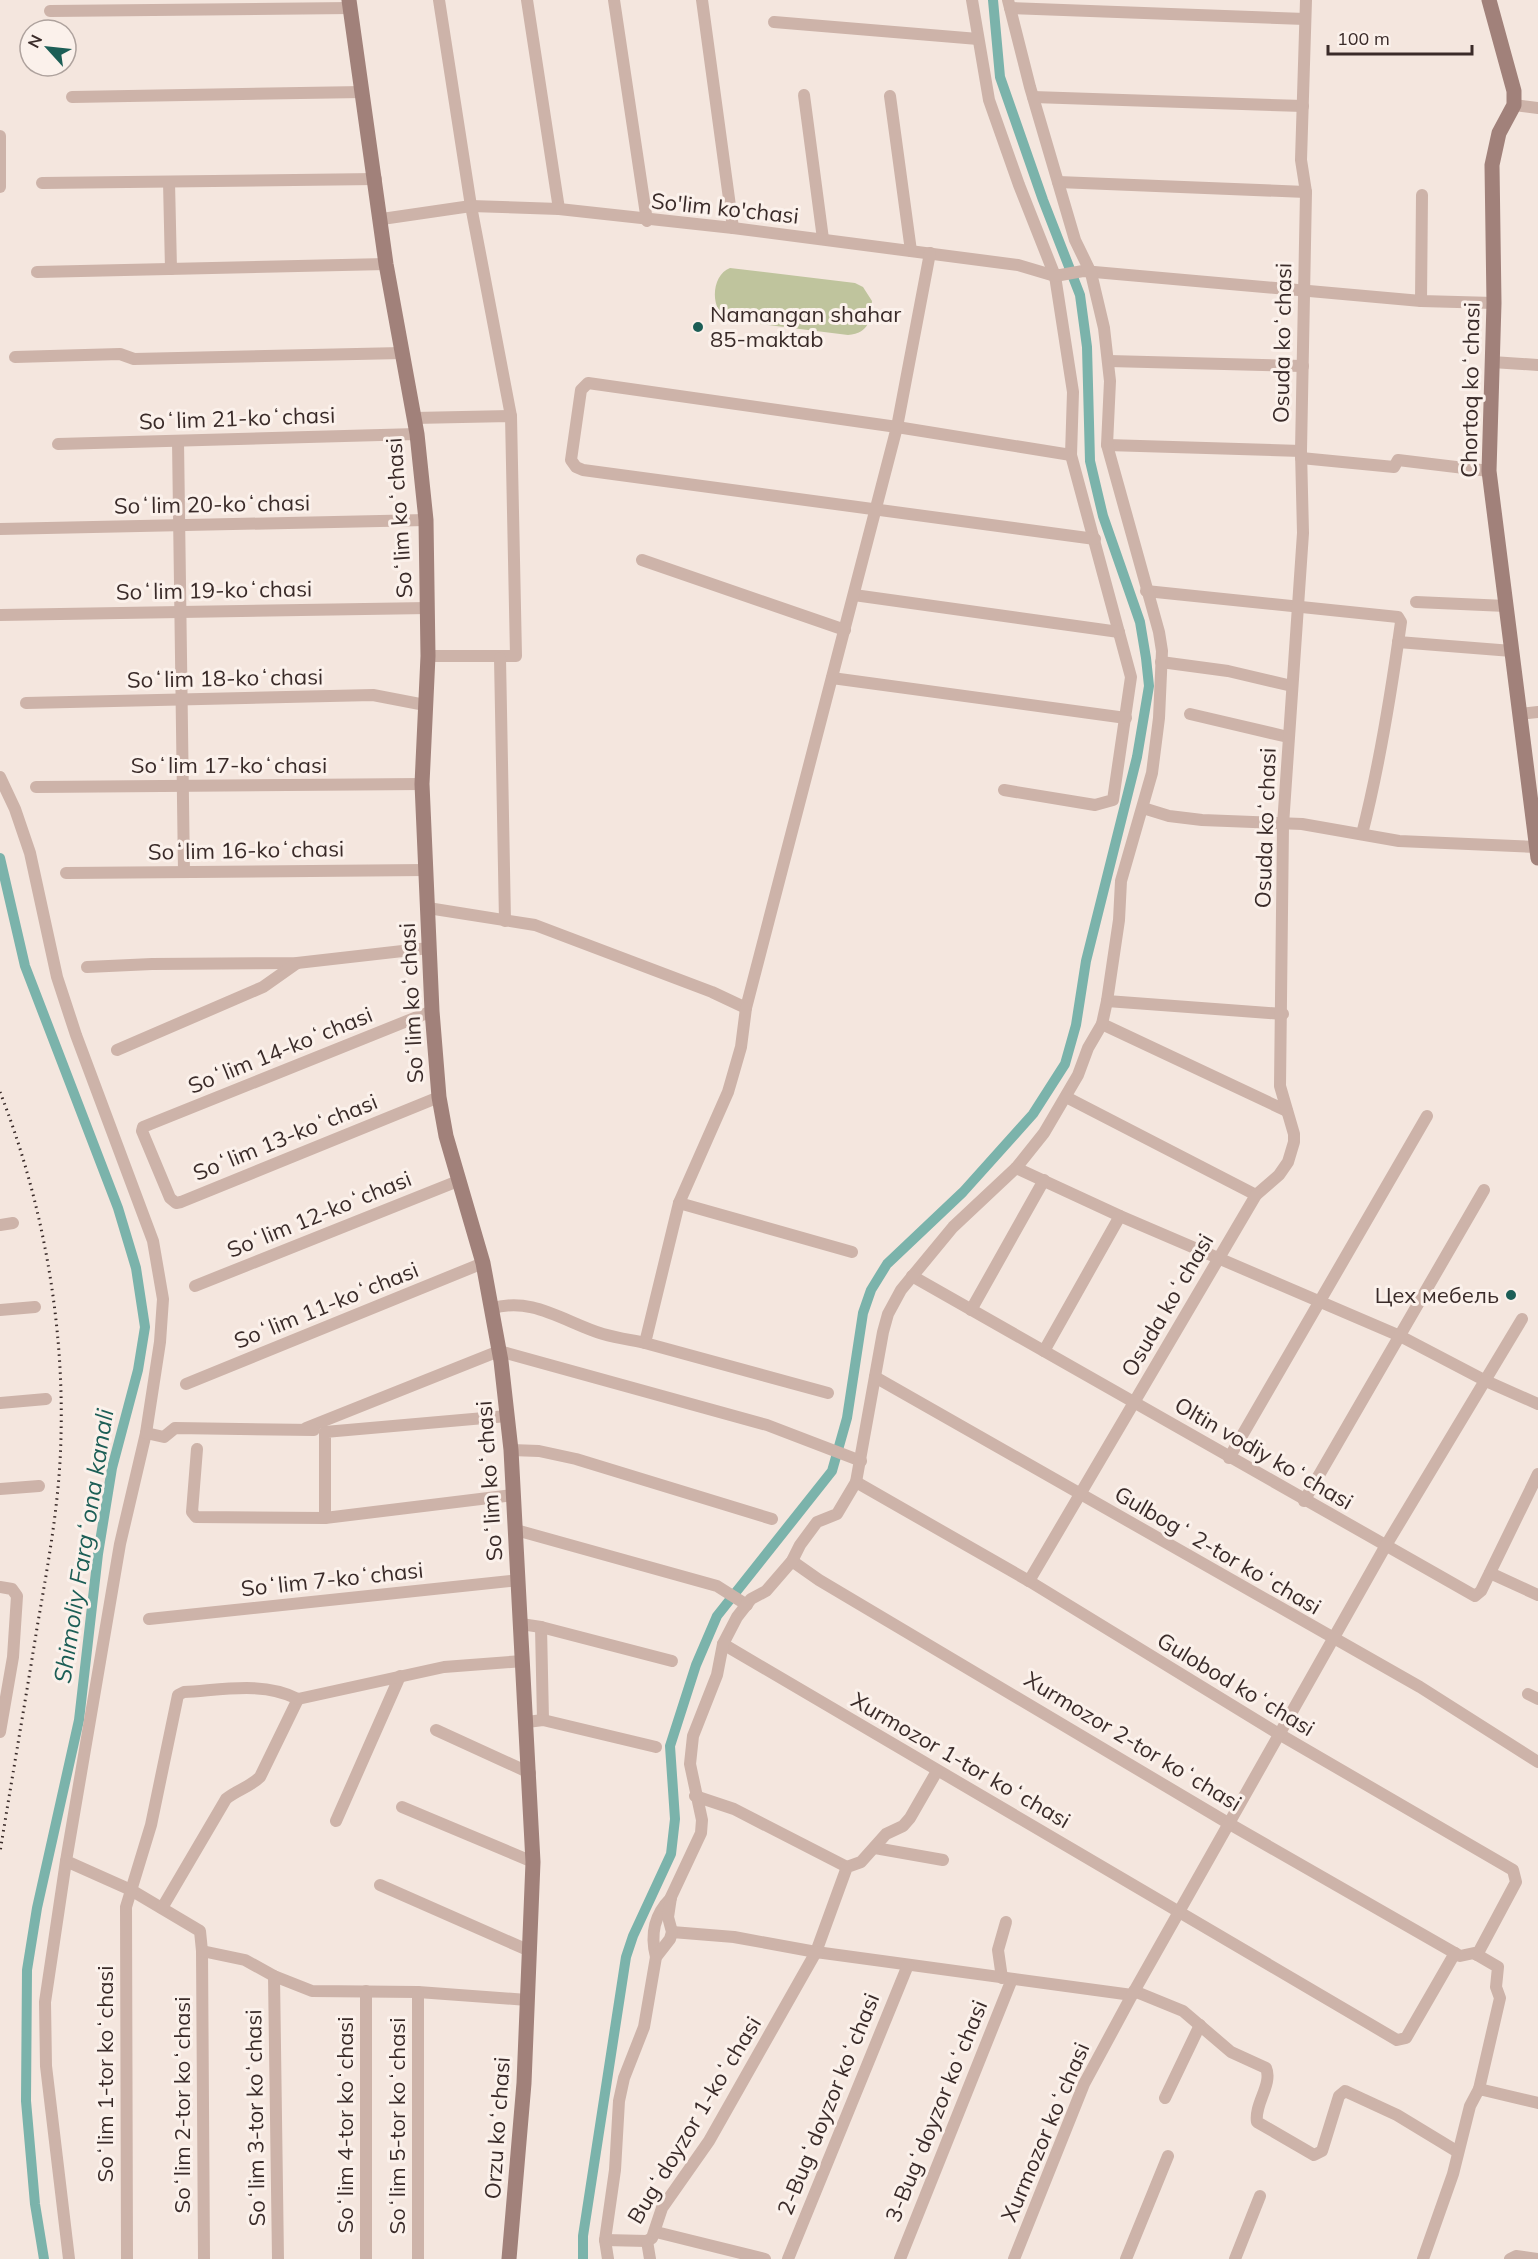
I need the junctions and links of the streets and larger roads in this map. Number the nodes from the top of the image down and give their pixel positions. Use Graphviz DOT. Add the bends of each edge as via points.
graph roads {
  1 [pos="439,0"];
  2 [pos="527,0"];
  3 [pos="614,0"];
  4 [pos="702,0"];
  5 [pos="972,0"];
  6 [pos="1306,0"];
  7 [pos="1489,0"];
  8 [pos="350,4"];
  9 [pos="1009,4"];
  10 [pos="50,11"];
  11 [pos="1305,19"];
  12 [pos="774,22"];
  13 [pos="978,39"];
  14 [pos="363,92"];
  15 [pos="804,95"];
  16 [pos="890,96"];
  17 [pos="72,97"];
  18 [pos="1033,97"];
  19 [pos="1514,105"];
  20 [pos="1303,106"];
  21 [pos="1538,108"];
  22 [pos="0,136"];
  23 [pos="376,179"];
  24 [pos="169,182"];
  25 [pos="1058,182"];
  26 [pos="42,183"];
  27 [pos="0,187"];
  28 [pos="1306,192"];
  29 [pos="1422,195"];
  30 [pos="471,206"];
  31 [pos="559,209"];
  32 [pos="382,219"];
  33 [pos="647,221"];
  34 [pos="733,228"];
  35 [pos="823,239"];
  36 [pos="911,251"];
  37 [pos="930,253"];
  38 [pos="386,264"];
  39 [pos="171,269"];
  40 [pos="38,272"];
  41 [pos="1087,272"];
  42 [pos="1058,276"];
  43 [pos="1304,291"];
  44 [pos="1421,301"];
  45 [pos="1494,303"];
  46 [pos="402,353"];
  47 [pos="15,357"];
  48 [pos="1109,361"];
  49 [pos="1492,362"];
  50 [pos="1538,365"];
  51 [pos="1303,366"];
  52 [pos="511,416"];
  53 [pos="414,418"];
  54 [pos="897,427"];
  55 [pos="417,434"];
  56 [pos="178,441"];
  57 [pos="58,444"];
  58 [pos="1107,445"];
  59 [pos="1301,454"];
  60 [pos="1071,455"];
  61 [pos="1489,471"];
  62 [pos="875,509"];
  63 [pos="426,520"];
  64 [pos="179,526"];
  65 [pos="0,529"];
  66 [pos="1095,539"];
  67 [pos="642,560"];
  68 [pos="1146,591"];
  69 [pos="854,595"];
  70 [pos="1416,602"];
  71 [pos="1506,606"];
  72 [pos="1297,607"];
  73 [pos="428,608"];
  74 [pos="180,612"];
  75 [pos="0,615"];
  76 [pos="845,630"];
  77 [pos="1119,632"];
  78 [pos="1398,642"];
  79 [pos="1512,651"];
  80 [pos="428,656"];
  81 [pos="500,658"];
  82 [pos="1161,662"];
  83 [pos="832,678"];
  84 [pos="1292,686"];
  85 [pos="182,700"];
  86 [pos="26,704"];
  87 [pos="424,705"];
  88 [pos="1538,712"];
  89 [pos="1190,714"];
  90 [pos="1520,714"];
  91 [pos="1126,718"];
  92 [pos="1288,737"];
  93 [pos="0,777"];
  94 [pos="423,784"];
  95 [pos="183,786"];
  96 [pos="36,787"];
  97 [pos="1004,790"];
  98 [pos="1143,808"];
  99 [pos="1283,825"];
  100 [pos="1362,834"];
  101 [pos="1537,853"];
  102 [pos="426,870"];
  103 [pos="184,872"];
  104 [pos="66,873"];
  105 [pos="428,908"];
  106 [pos="505,921"];
  107 [pos="429,948"];
  108 [pos="297,963"];
  109 [pos="87,967"];
  110 [pos="1107,1001"];
  111 [pos="746,1008"];
  112 [pos="432,1011"];
  113 [pos="1283,1014"];
  114 [pos="1102,1024"];
  115 [pos="117,1050"];
  116 [pos="439,1097"];
  117 [pos="1066,1097"];
  118 [pos="1287,1111"];
  119 [pos="1427,1116"];
  120 [pos="1016,1168"];
  121 [pos="1044,1180"];
  122 [pos="458,1181"];
  123 [pos="1484,1190"];
  124 [pos="1256,1195"];
  125 [pos="181,1202"];
  126 [pos="679,1203"];
  127 [pos="1120,1216"];
  128 [pos="13,1223"];
  129 [pos="0,1225"];
  130 [pos="852,1252"];
  131 [pos="1220,1257"];
  132 [pos="483,1263"];
  133 [pos="912,1276"];
  134 [pos="195,1286"];
  135 [pos="1322,1301"];
  136 [pos="35,1307"];
  137 [pos="491,1309"];
  138 [pos="0,1310"];
  139 [pos="972,1310"];
  140 [pos="1522,1319"];
  141 [pos="1400,1336"];
  142 [pos="645,1342"];
  143 [pos="499,1351"];
  144 [pos="1044,1352"];
  145 [pos="874,1377"];
  146 [pos="1486,1381"];
  147 [pos="186,1384"];
  148 [pos="828,1393"];
  149 [pos="46,1399"];
  150 [pos="0,1403"];
  151 [pos="1134,1403"];
  152 [pos="1538,1404"];
  153 [pos="507,1416"];
  154 [pos="306,1428"];
  155 [pos="325,1432"];
  156 [pos="146,1433"];
  157 [pos="197,1449"];
  158 [pos="511,1450"];
  159 [pos="1229,1458"];
  160 [pos="858,1460"];
  161 [pos="1538,1474"];
  162 [pos="856,1482"];
  163 [pos="39,1486"];
  164 [pos="0,1490"];
  165 [pos="513,1495"];
  166 [pos="1079,1495"];
  167 [pos="1304,1501"];
  168 [pos="325,1518"];
  169 [pos="772,1518"];
  170 [pos="516,1530"];
  171 [pos="1385,1547"];
  172 [pos="792,1561"];
  173 [pos="1490,1573"];
  174 [pos="519,1580"];
  175 [pos="1029,1581"];
  176 [pos="0,1587"];
  177 [pos="1538,1595"];
  178 [pos="745,1604"];
  179 [pos="149,1619"];
  180 [pos="521,1624"];
  181 [pos="541,1627"];
  182 [pos="1332,1640"];
  183 [pos="723,1644"];
  184 [pos="523,1661"];
  185 [pos="672,1661"];
  186 [pos="400,1676"];
  187 [pos="298,1699"];
  188 [pos="543,1720"];
  189 [pos="527,1722"];
  190 [pos="436,1730"];
  191 [pos="0,1732"];
  192 [pos="1279,1734"];
  193 [pos="656,1747"];
  194 [pos="1538,1762"];
  195 [pos="937,1770"];
  196 [pos="530,1773"];
  197 [pos="694,1796"];
  198 [pos="402,1807"];
  199 [pos="336,1821"];
  200 [pos="1228,1823"];
  201 [pos="875,1848"];
  202 [pos="943,1860"];
  203 [pos="66,1862"];
  204 [pos="533,1862"];
  205 [pos="847,1867"];
  206 [pos="380,1885"];
  207 [pos="131,1890"];
  208 [pos="671,1897"];
  209 [pos="162,1908"];
  210 [pos="1178,1911"];
  211 [pos="1006,1922"];
  212 [pos="672,1932"];
  213 [pos="530,1951"];
  214 [pos="202,1952"];
  215 [pos="816,1952"];
  216 [pos="1455,1953"];
  217 [pos="1477,1955"];
  218 [pos="656,1957"];
  219 [pos="908,1965"];
  220 [pos="274,1976"];
  221 [pos="1007,1978"];
  222 [pos="366,1991"];
  223 [pos="418,1992"];
  224 [pos="1133,1993"];
  225 [pos="527,2000"];
  226 [pos="1200,2025"];
  227 [pos="1479,2089"];
  228 [pos="1165,2098"];
  229 [pos="1538,2103"];
  230 [pos="1458,2152"];
  231 [pos="1167,2157"];
  232 [pos="1260,2196"];
  233 [pos="656,2232"];
  234 [pos="605,2240"];
  235 [pos="647,2241"];
  236 [pos="69,2259"];
  237 [pos="127,2259"];
  238 [pos="204,2259"];
  239 [pos="278,2259"];
  240 [pos="366,2259"];
  241 [pos="418,2259"];
  242 [pos="509,2259"];
  243 [pos="608,2259"];
  244 [pos="650,2259"];
  245 [pos="765,2259"];
  246 [pos="788,2259"];
  247 [pos="900,2259"];
  248 [pos="1014,2259"];
  249 [pos="1126,2259"];
  250 [pos="1235,2259"];
  251 [pos="1423,2259"];
  252 [pos="1510,2259"];
  253 [pos="1537,2259"];
  1 -- 30 [label="street"];
  2 -- 31 [label="street"];
  3 -- 33 [label="street"];
  4 -- 34 [label="street"];
  5 -- 13 [label="street"];
  6 -- 11 [label="street, Osuda koʻchasi"];
  7 -- 19 [label="street" via="1511,76"];
  8 -- 10 [label="street"];
  8 -- 14 [label="street, Soʻlim koʻchasi"];
  9 -- 11 [label="street"];
  9 -- 18 [label="street"];
  11 -- 20 [label="street, Osuda koʻchasi"];
  12 -- 13 [label="street"];
  13 -- 42 [label="street" via="989,100 1019,185"];
  14 -- 17 [label="street"];
  14 -- 23 [label="street, Soʻlim koʻchasi"];
  15 -- 35 [label="street"];
  16 -- 36 [label="street"];
  18 -- 20 [label="street"];
  18 -- 25 [label="street"];
  19 -- 21 [label="street"];
  19 -- 45 [label="street, Chortoq koʻchasi" via="1498,133 1492,165"];
  20 -- 28 [label="street, Osuda koʻchasi" via="1301,160"];
  22 -- 27 [label="street"];
  23 -- 24 [label="street"];
  23 -- 32 [label="street, Soʻlim koʻchasi"];
  24 -- 26 [label="street"];
  24 -- 39 [label="street"];
  25 -- 28 [label="street"];
  25 -- 41 [label="street"];
  28 -- 43 [label="street, Osuda koʻchasi"];
  29 -- 44 [label="street"];
  30 -- 31 [label="street, So'lim ko'chasi"];
  30 -- 32 [label="street, So'lim ko'chasi"];
  30 -- 52 [label="street"];
  31 -- 33 [label="street, So'lim ko'chasi"];
  32 -- 38 [label="street, Soʻlim koʻchasi"];
  33 -- 34 [label="street, So'lim ko'chasi"];
  34 -- 35 [label="street, So'lim ko'chasi"];
  35 -- 36 [label="street, So'lim ko'chasi"];
  36 -- 37 [label="street, So'lim ko'chasi"];
  37 -- 42 [label="street, So'lim ko'chasi" via="1018,265"];
  37 -- 54 [label="street"];
  38 -- 39 [label="street"];
  38 -- 46 [label="street, Soʻlim koʻchasi"];
  39 -- 40 [label="street"];
  41 -- 42 [label="street"];
  41 -- 43 [label="street"];
  41 -- 48 [label="street"];
  42 -- 60 [label="street" via="1073,392"];
  43 -- 44 [label="street"];
  43 -- 51 [label="street, Osuda koʻchasi"];
  44 -- 45 [label="street"];
  45 -- 49 [label="street, Chortoq koʻchasi"];
  46 -- 47 [label="street" via="134,359 120,354"];
  46 -- 53 [label="street, Soʻlim koʻchasi"];
  48 -- 51 [label="street"];
  48 -- 58 [label="street"];
  49 -- 50 [label="street"];
  49 -- 61 [label="street, Chortoq koʻchasi"];
  51 -- 59 [label="street, Osuda koʻchasi"];
  52 -- 53 [label="street"];
  52 -- 81 [label="street" via="517,656"];
  53 -- 55 [label="street, Soʻlim koʻchasi"];
  54 -- 60 [label="street"];
  54 -- 62 [label="street"];
  54 -- 62 [label="street" via="588,383 581,390 572,456 576,467"];
  55 -- 56 [label="street, Soʻlim 21-koʻchasi"];
  55 -- 63 [label="street, Soʻlim koʻchasi"];
  56 -- 57 [label="street, Soʻlim 21-koʻchasi"];
  56 -- 64 [label="street"];
  58 -- 59 [label="street"];
  58 -- 68 [label="street"];
  59 -- 61 [label="street" via="1394,467 1398,460"];
  59 -- 72 [label="street, Osuda koʻchasi" via="1303,533"];
  60 -- 66 [label="street"];
  61 -- 71 [label="street, Chortoq koʻchasi"];
  62 -- 66 [label="street"];
  62 -- 69 [label="street"];
  63 -- 64 [label="street, Soʻlim 20-koʻchasi"];
  63 -- 73 [label="street, Soʻlim koʻchasi"];
  64 -- 65 [label="street, Soʻlim 20-koʻchasi"];
  64 -- 74 [label="street"];
  66 -- 77 [label="street"];
  67 -- 76 [label="street"];
  68 -- 72 [label="street"];
  68 -- 82 [label="street" via="1159,632"];
  69 -- 76 [label="street"];
  69 -- 77 [label="street"];
  70 -- 71 [label="street"];
  71 -- 79 [label="street, Chortoq koʻchasi"];
  72 -- 78 [label="street" via="1397,616 1401,622"];
  72 -- 84 [label="street, Osuda koʻchasi"];
  73 -- 74 [label="street, Soʻlim 19-koʻchasi"];
  73 -- 80 [label="street, Soʻlim koʻchasi"];
  74 -- 75 [label="street, Soʻlim 19-koʻchasi"];
  74 -- 85 [label="street"];
  76 -- 83 [label="street"];
  77 -- 91 [label="street" via="1131,677"];
  78 -- 79 [label="street"];
  78 -- 100 [label="street" via="1390,705"];
  79 -- 90 [label="street, Chortoq koʻchasi"];
  80 -- 81 [label="street"];
  80 -- 87 [label="street, Soʻlim koʻchasi"];
  81 -- 106 [label="street"];
  82 -- 84 [label="street" via="1228,671"];
  82 -- 98 [label="street" via="1159,718"];
  83 -- 91 [label="street"];
  83 -- 111 [label="street"];
  84 -- 92 [label="street, Osuda koʻchasi"];
  85 -- 86 [label="street, Soʻlim 18-koʻchasi"];
  85 -- 87 [label="street, Soʻlim 18-koʻchasi" via="373,695"];
  85 -- 95 [label="street"];
  87 -- 94 [label="street, Soʻlim koʻchasi"];
  88 -- 90 [label="street"];
  89 -- 92 [label="street"];
  90 -- 101 [label="street, Chortoq koʻchasi"];
  91 -- 97 [label="street" via="1116,793 1109,803 1095,805"];
  92 -- 99 [label="street, Osuda koʻchasi"];
  93 -- 156 [label="street" via="30,853 57,977 76,1035 153,1241 163,1321"];
  94 -- 95 [label="street, Soʻlim 17-koʻchasi"];
  94 -- 102 [label="street, Soʻlim koʻchasi"];
  95 -- 96 [label="street, Soʻlim 17-koʻchasi"];
  95 -- 103 [label="street"];
  98 -- 99 [label="street" via="1170,816"];
  98 -- 110 [label="street" via="1121,881"];
  99 -- 100 [label="street" via="1302,824"];
  99 -- 113 [label="street, Osuda koʻchasi"];
  100 -- 101 [label="street"];
  102 -- 103 [label="street, Soʻlim 16-koʻchasi"];
  102 -- 105 [label="street, Soʻlim koʻchasi"];
  103 -- 104 [label="street, Soʻlim 16-koʻchasi"];
  105 -- 106 [label="street"];
  105 -- 107 [label="street, Soʻlim koʻchasi"];
  106 -- 111 [label="street" via="535,925 576,939"];
  107 -- 108 [label="street"];
  107 -- 112 [label="street, Soʻlim koʻchasi"];
  108 -- 109 [label="street"];
  108 -- 115 [label="street" via="263,987"];
  110 -- 113 [label="street"];
  110 -- 114 [label="street"];
  111 -- 126 [label="street" via="741,1047 728,1092"];
  112 -- 116 [label="street, Soʻlim koʻchasi"];
  112 -- 125 [label="street, Soʻlim 14-koʻchasi" via="143,1127 170,1198"];
  113 -- 118 [label="street, Osuda koʻchasi" via="1280,1086"];
  114 -- 117 [label="street"];
  114 -- 118 [label="street"];
  116 -- 122 [label="street, Soʻlim koʻchasi"];
  116 -- 125 [label="street, Soʻlim 13-koʻchasi"];
  117 -- 120 [label="street"];
  117 -- 124 [label="street"];
  118 -- 124 [label="street, Osuda koʻchasi" via="1294,1134 1292,1152 1279,1175"];
  119 -- 135 [label="street"];
  120 -- 121 [label="street"];
  120 -- 133 [label="street" via="953,1227"];
  121 -- 127 [label="street"];
  121 -- 139 [label="street"];
  122 -- 132 [label="street, Soʻlim koʻchasi"];
  122 -- 134 [label="street, Soʻlim 12-koʻchasi"];
  123 -- 141 [label="street"];
  124 -- 131 [label="street, Osuda koʻchasi"];
  126 -- 130 [label="street"];
  126 -- 142 [label="street"];
  127 -- 131 [label="street"];
  127 -- 144 [label="street"];
  128 -- 129 [label="street"];
  131 -- 135 [label="street"];
  131 -- 151 [label="street, Osuda koʻchasi"];
  132 -- 137 [label="street, Soʻlim koʻchasi"];
  132 -- 147 [label="street, Soʻlim 11-koʻchasi"];
  133 -- 139 [label="street, Oltin vodiy koʻchasi"];
  133 -- 145 [label="street" via="888,1314"];
  135 -- 141 [label="street"];
  135 -- 159 [label="street"];
  136 -- 138 [label="street"];
  137 -- 142 [label="street" via="507,1304 549,1311 602,1333"];
  137 -- 143 [label="street, Soʻlim koʻchasi"];
  139 -- 144 [label="street, Oltin vodiy koʻchasi"];
  140 -- 146 [label="street, Xurmozor koʻchasi"];
  141 -- 146 [label="street"];
  141 -- 167 [label="street"];
  142 -- 148 [label="street"];
  143 -- 153 [label="street, Soʻlim koʻchasi"];
  143 -- 154 [label="street"];
  143 -- 160 [label="street" via="767,1425"];
  144 -- 151 [label="street, Oltin vodiy koʻchasi"];
  145 -- 160 [label="street"];
  145 -- 166 [label="street, Gulbogʻ 2-tor koʻchasi"];
  146 -- 152 [label="street"];
  146 -- 171 [label="street, Xurmozor koʻchasi"];
  149 -- 150 [label="street"];
  151 -- 159 [label="street, Oltin vodiy koʻchasi"];
  151 -- 166 [label="street, Osuda koʻchasi"];
  153 -- 155 [label="street"];
  153 -- 158 [label="street, Soʻlim koʻchasi"];
  154 -- 155 [label="street"];
  154 -- 156 [label="street" via="175,1428 164,1437"];
  155 -- 168 [label="street"];
  156 -- 203 [label="street" via="120,1544"];
  157 -- 168 [label="street" via="192,1512 196,1517"];
  158 -- 165 [label="street, Soʻlim koʻchasi"];
  158 -- 169 [label="street" via="576,1459"];
  159 -- 167 [label="street, Oltin vodiy koʻchasi"];
  160 -- 162 [label="street"];
  161 -- 173 [label="street, Oltin vodiy koʻchasi"];
  162 -- 172 [label="street" via="837,1514 817,1522"];
  162 -- 175 [label="street, Gulobod koʻchasi"];
  163 -- 164 [label="street"];
  165 -- 168 [label="street"];
  165 -- 170 [label="street, Soʻlim koʻchasi"];
  166 -- 175 [label="street, Osuda koʻchasi"];
  166 -- 182 [label="street, Gulbogʻ 2-tor koʻchasi"];
  167 -- 171 [label="street, Oltin vodiy koʻchasi"];
  170 -- 174 [label="street, Soʻlim koʻchasi"];
  170 -- 178 [label="street" via="717,1586"];
  171 -- 173 [label="street, Oltin vodiy koʻchasi" via="1475,1596"];
  171 -- 182 [label="street, Xurmozor koʻchasi"];
  172 -- 178 [label="street" via="766,1591"];
  172 -- 200 [label="street, Xurmozor 2-tor koʻchasi"];
  173 -- 177 [label="street"];
  174 -- 179 [label="street, Soʻlim 7-koʻchasi"];
  174 -- 180 [label="street, Soʻlim koʻchasi"];
  175 -- 192 [label="street, Gulobod koʻchasi"];
  176 -- 191 [label="street" via="9,1587 17,1596 13,1657"];
  178 -- 183 [label="street"];
  180 -- 181 [label="street"];
  180 -- 184 [label="street, Soʻlim koʻchasi"];
  181 -- 185 [label="street"];
  181 -- 188 [label="street"];
  182 -- 192 [label="street, Xurmozor koʻchasi"];
  182 -- 194 [label="street, Gulbogʻ 2-tor koʻchasi" via="1420,1687"];
  183 -- 195 [label="street, Xurmozor 1-tor koʻchasi"];
  183 -- 197 [label="street" via="717,1675 690,1745"];
  184 -- 186 [label="street" via="444,1667"];
  184 -- 189 [label="street, Soʻlim koʻchasi"];
  186 -- 187 [label="street"];
  186 -- 199 [label="street"];
  187 -- 207 [label="street, Soʻlim 1-tor koʻchasi" via="282,1690 265,1688 178,1695 152,1825"];
  187 -- 209 [label="street" via="260,1777 226,1799"];
  188 -- 189 [label="street"];
  188 -- 193 [label="street"];
  189 -- 196 [label="street, Soʻlim koʻchasi"];
  190 -- 196 [label="street"];
  192 -- 200 [label="street, Xurmozor koʻchasi"];
  192 -- 217 [label="street, Gulobod koʻchasi" via="1513,1870 1516,1882"];
  195 -- 201 [label="street" via="910,1818 886,1834"];
  195 -- 210 [label="street, Xurmozor 1-tor koʻchasi"];
  196 -- 204 [label="street, Soʻlim koʻchasi"];
  197 -- 205 [label="street" via="734,1809"];
  197 -- 208 [label="street" via="702,1820 701,1833"];
  198 -- 204 [label="street"];
  200 -- 210 [label="street, Xurmozor koʻchasi"];
  200 -- 216 [label="street, Xurmozor 2-tor koʻchasi"];
  201 -- 202 [label="street"];
  201 -- 205 [label="street" via="861,1862"];
  203 -- 207 [label="street"];
  203 -- 236 [label="street" via="45,2002 46,2066"];
  204 -- 213 [label="street, Soʻlim koʻchasi"];
  205 -- 215 [label="street, Bugʻdoyzor 1-koʻchasi"];
  206 -- 213 [label="street"];
  207 -- 209 [label="street"];
  207 -- 237 [label="street, Soʻlim 1-tor koʻchasi" via="126,1907"];
  208 -- 212 [label="street" via="668,1917"];
  208 -- 218 [label="street" via="654,1924"];
  209 -- 214 [label="street" via="200,1931"];
  210 -- 216 [label="street, Xurmozor 1-tor koʻchasi" via="1397,2040 1406,2038"];
  210 -- 224 [label="street, Xurmozor koʻchasi"];
  211 -- 221 [label="street" via="998,1954"];
  212 -- 215 [label="street" via="734,1937"];
  212 -- 218 [label="street"];
  213 -- 225 [label="street, Soʻlim koʻchasi"];
  214 -- 220 [label="street" via="245,1960"];
  214 -- 238 [label="street, Soʻlim 2-tor koʻchasi"];
  215 -- 219 [label="street"];
  215 -- 233 [label="street, Bugʻdoyzor 1-koʻchasi" via="709,2141 662,2208"];
  216 -- 217 [label="street"];
  217 -- 227 [label="street" via="1498,1967 1496,1987 1500,1998"];
  218 -- 234 [label="street" via="644,2027 627,2065 619,2101"];
  219 -- 221 [label="street"];
  219 -- 246 [label="street, 2-Bugʻdoyzor koʻchasi"];
  220 -- 222 [label="street" via="312,1990"];
  220 -- 239 [label="street, Soʻlim 3-tor koʻchasi"];
  221 -- 224 [label="street"];
  221 -- 247 [label="street, 3-Bugʻdoyzor koʻchasi"];
  222 -- 223 [label="street"];
  222 -- 240 [label="street, Soʻlim 4-tor koʻchasi"];
  223 -- 225 [label="street"];
  223 -- 241 [label="street, Soʻlim 5-tor koʻchasi"];
  224 -- 226 [label="street" via="1177,2008"];
  224 -- 248 [label="street, Xurmozor koʻchasi" via="1084,2084"];
  225 -- 242 [label="street, Orzu koʻchasi"];
  226 -- 228 [label="street"];
  226 -- 230 [label="street" via="1231,2052 1266,2068 1268,2076 1257,2122 1314,2155 1322,2151 1339,2096 1345,2091 1397,2115"];
  227 -- 229 [label="street"];
  227 -- 230 [label="street" via="1470,2106"];
  230 -- 251 [label="street"];
  231 -- 249 [label="street"];
  232 -- 250 [label="street"];
  233 -- 235 [label="street, Bugʻdoyzor 1-koʻchasi"];
  233 -- 245 [label="street"];
  234 -- 235 [label="street, Bugʻdoyzor 1-koʻchasi"];
  234 -- 243 [label="street"];
  235 -- 244 [label="street"];
  252 -- 253 [label="street"];
}
